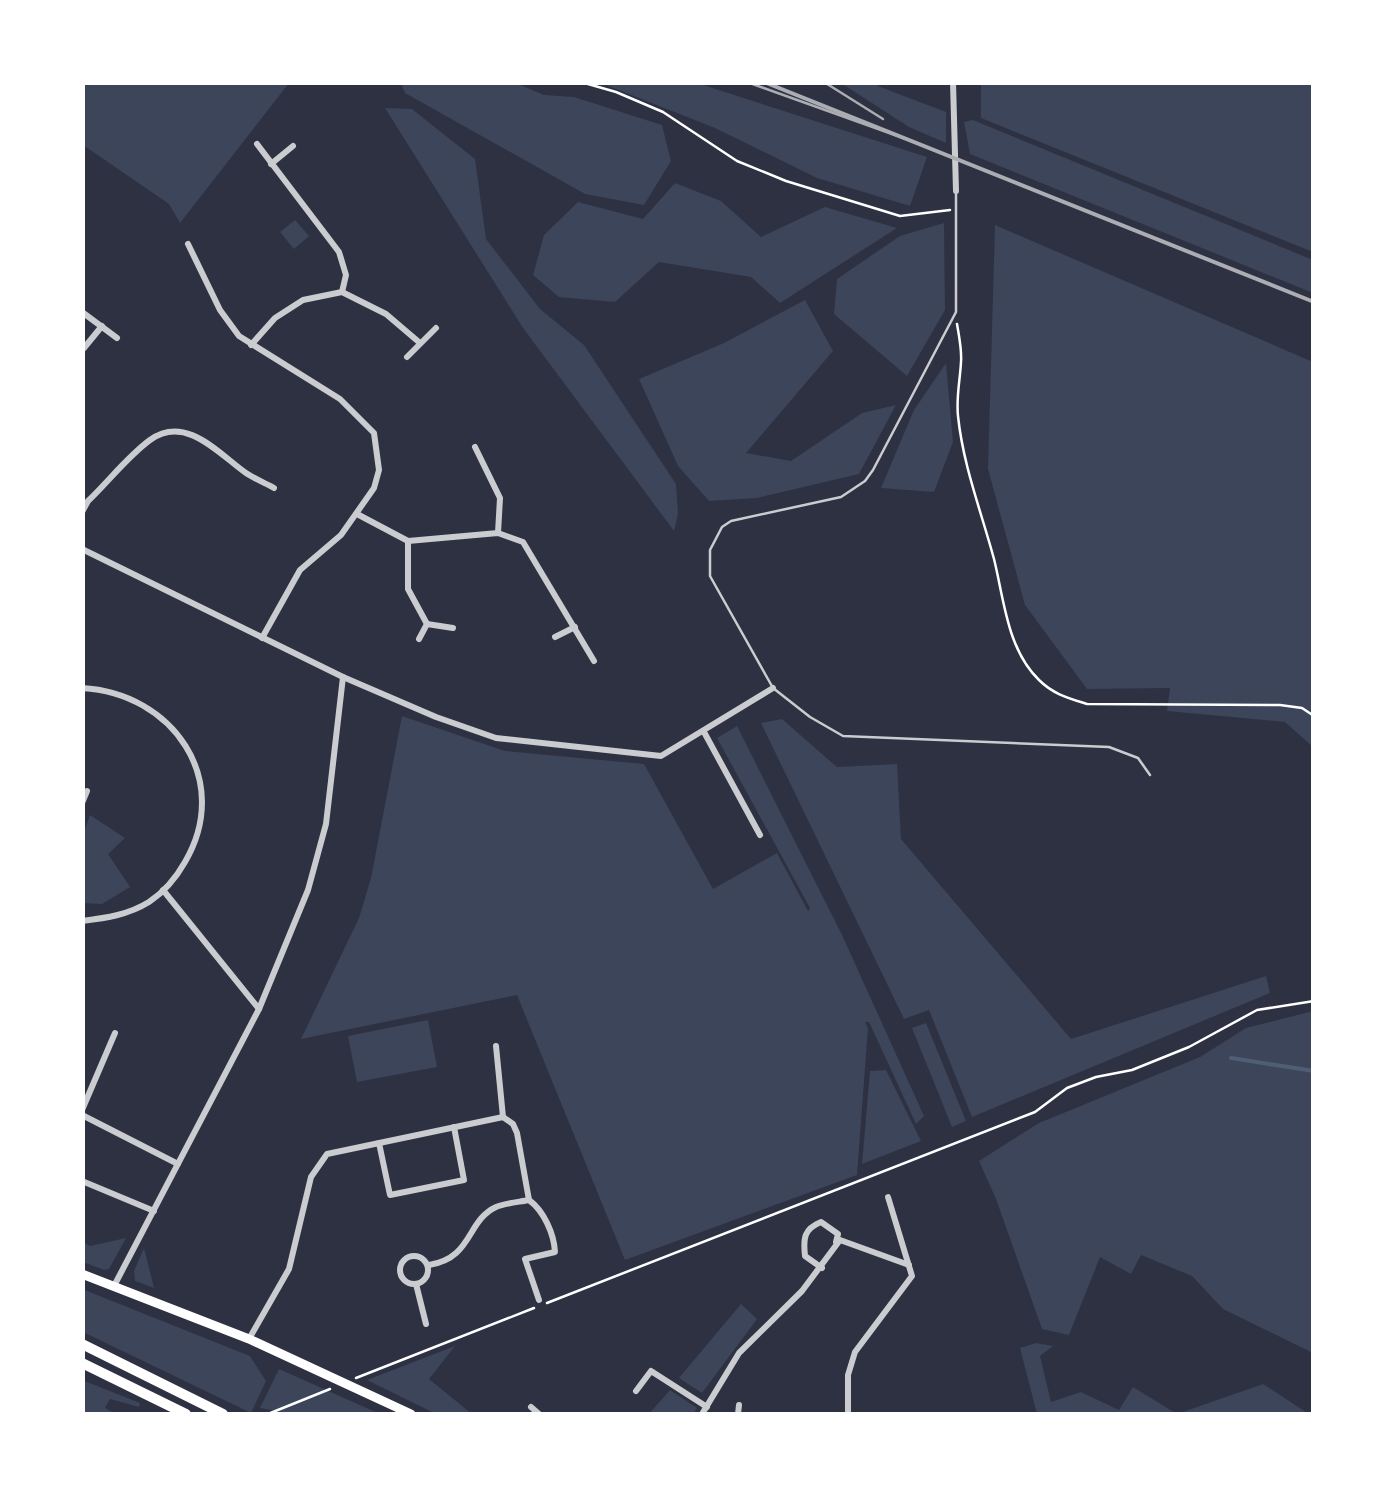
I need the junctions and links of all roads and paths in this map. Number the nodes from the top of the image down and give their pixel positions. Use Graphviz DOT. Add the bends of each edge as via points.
graph roads {
  1 [pos="581,82"];
  2 [pos="954,82"];
  3 [pos="257,144"];
  4 [pos="294,146"];
  5 [pos="272,164"];
  6 [pos="956,191"];
  7 [pos="956,208"];
  8 [pos="188,244"];
  9 [pos="342,292"];
  10 [pos="82,312"];
  11 [pos="956,312"];
  12 [pos="102,326"];
  13 [pos="436,328"];
  14 [pos="118,338"];
  15 [pos="420,343"];
  16 [pos="252,345"];
  17 [pos="84,348"];
  18 [pos="407,357"];
  19 [pos="475,447"];
  20 [pos="274,488"];
  21 [pos="82,512"];
  22 [pos="356,514"];
  23 [pos="498,533"];
  24 [pos="408,540"];
  25 [pos="82,549"];
  26 [pos="427,624"];
  27 [pos="576,627"];
  28 [pos="453,628"];
  29 [pos="555,637"];
  30 [pos="262,639"];
  31 [pos="419,639"];
  32 [pos="594,661"];
  33 [pos="343,677"];
  34 [pos="82,688"];
  35 [pos="773,688"];
  36 [pos="1314,716"];
  37 [pos="704,732"];
  38 [pos="1150,775"];
  39 [pos="87,791"];
  40 [pos="82,803"];
  41 [pos="760,835"];
  42 [pos="163,890"];
  43 [pos="82,921"];
  44 [pos="1314,1001"];
  45 [pos="259,1009"];
  46 [pos="115,1034"];
  47 [pos="496,1046"];
  48 [pos="82,1112"];
  49 [pos="504,1117"];
  50 [pos="454,1127"];
  51 [pos="379,1143"];
  52 [pos="178,1164"];
  53 [pos="82,1181"];
  54 [pos="888,1197"];
  55 [pos="529,1200"];
  56 [pos="154,1211"];
  57 [pos="835,1248"];
  58 [pos="909,1265"];
  59 [pos="428,1266"];
  60 [pos="822,1268"];
  61 [pos="82,1274"];
  62 [pos="416,1284"];
  63 [pos="114,1286"];
  64 [pos="539,1300"];
  65 [pos="426,1324"];
  66 [pos="250,1339"];
  67 [pos="82,1344"];
  68 [pos="82,1362"];
  69 [pos="356,1377"];
  70 [pos="636,1390"];
  71 [pos="337,1392"];
  72 [pos="739,1405"];
  73 [pos="531,1407"];
  74 [pos="704,1411"];
  75 [pos="186,1414"];
  76 [pos="223,1414"];
  77 [pos="268,1414"];
  78 [pos="411,1414"];
  79 [pos="539,1414"];
  80 [pos="738,1414"];
  81 [pos="848,1414"];
  1 -- 7 [label="path" via="662,112 737,161 786,182 900,216"];
  2 -- 6 [label="street"];
  3 -- 5 [label="street"];
  4 -- 5 [label="street"];
  5 -- 9 [label="street" via="339,252 346,276"];
  6 -- 7 [label="lane"];
  7 -- 11 [label="lane"];
  8 -- 16 [label="street" via="220,310"];
  9 -- 15 [label="street" via="386,314"];
  9 -- 16 [label="street" via="303,300 275,318"];
  10 -- 12 [label="street"];
  11 -- 35 [label="lane" via="865,482 826,502 732,521 714,538 710,576"];
  11 -- 36 [label="path" via="958,420 974,494 1010,630 1037,679 1056,695 1086,704 1280,704"];
  12 -- 14 [label="street"];
  12 -- 17 [label="street"];
  13 -- 15 [label="street"];
  15 -- 18 [label="street"];
  16 -- 22 [label="street" via="340,399 374,433 379,470"];
  19 -- 23 [label="street" via="500,498"];
  20 -- 21 [label="street" via="202,440 172,432 152,438"];
  22 -- 24 [label="street"];
  22 -- 30 [label="street" via="300,570"];
  23 -- 24 [label="street"];
  23 -- 27 [label="street" via="523,542"];
  24 -- 26 [label="street" via="408,590"];
  25 -- 30 [label="street"];
  26 -- 28 [label="street"];
  26 -- 31 [label="street"];
  27 -- 29 [label="street"];
  27 -- 32 [label="street"];
  30 -- 33 [label="street"];
  33 -- 37 [label="street" via="496,738 662,756"];
  33 -- 45 [label="street" via="326,824 308,890"];
  34 -- 42 [label="street" via="111,690 153,708 178,733 197,770 202,799 195,844"];
  35 -- 37 [label="street"];
  35 -- 38 [label="lane" via="844,736 1109,747 1138,758"];
  37 -- 41 [label="street"];
  39 -- 40 [label="street"];
  42 -- 43 [label="street" via="119,916"];
  42 -- 45 [label="street"];
  44 -- 69 [label="path" via="1257,1010 1132,1070 1066,1088 1034,1112"];
  45 -- 52 [label="street"];
  46 -- 48 [label="street"];
  47 -- 49 [label="street"];
  48 -- 52 [label="street"];
  49 -- 50 [label="street"];
  49 -- 55 [label="street" via="517,1133"];
  50 -- 51 [label="street"];
  50 -- 51 [label="street" via="464,1180 390,1195"];
  51 -- 66 [label="street" via="318,1162 289,1268"];
  52 -- 56 [label="street"];
  53 -- 56 [label="street"];
  54 -- 58 [label="street"];
  55 -- 59 [label="street" via="497,1206 456,1256"];
  55 -- 64 [label="street" via="554,1238 555,1252 525,1259"];
  56 -- 63 [label="street"];
  57 -- 58 [label="street" via="840,1240"];
  57 -- 60 [label="street"];
  57 -- 60 [label="street" via="838,1234 831,1227 810,1227 805,1256"];
  58 -- 81 [label="street" via="912,1276 855,1352"];
  59 -- 62 [label="street"];
  59 -- 62 [label="street" via="417,1256 402,1261 402,1276"];
  60 -- 74 [label="street" via="739,1354"];
  61 -- 63 [label="main road"];
  62 -- 65 [label="street"];
  63 -- 66 [label="main road"];
  66 -- 78 [label="main road"];
  67 -- 76 [label="highway"];
  68 -- 75 [label="highway"];
  70 -- 74 [label="street" via="651,1371"];
  71 -- 77 [label="path" via="328,1388"];
  72 -- 80 [label="street"];
  73 -- 79 [label="street"];
}
